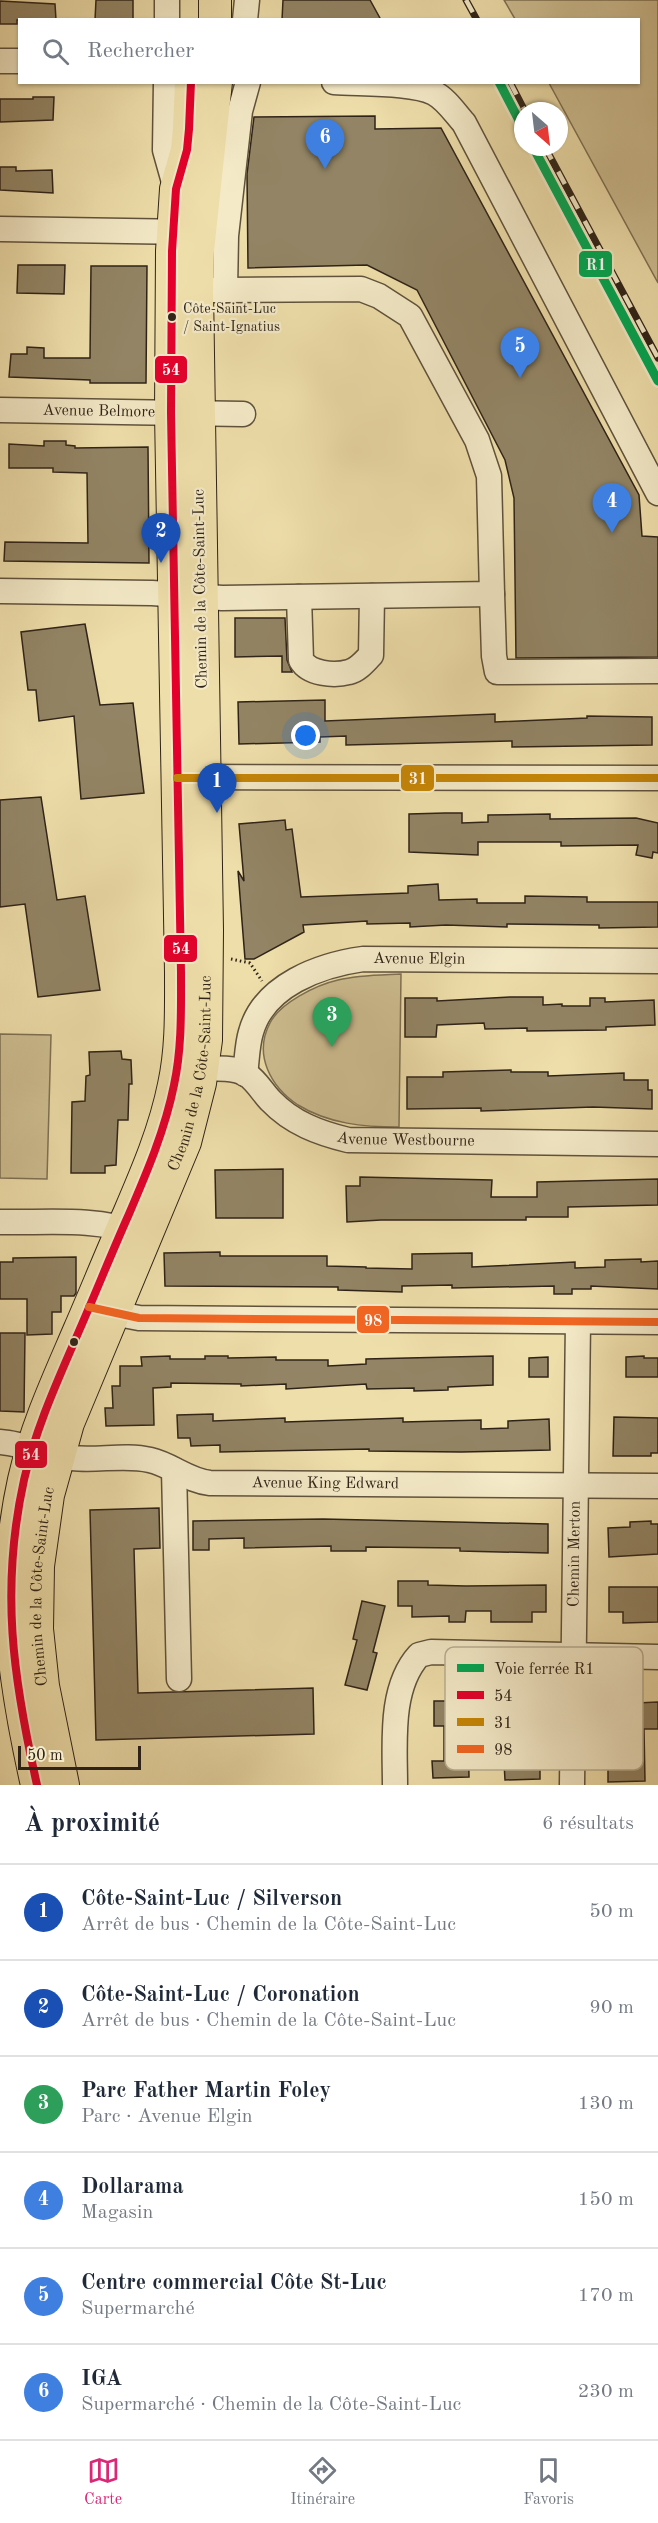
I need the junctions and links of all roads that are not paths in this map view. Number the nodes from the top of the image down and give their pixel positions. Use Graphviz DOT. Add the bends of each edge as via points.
graph roads {
  1 [pos="167,0"];
  2 [pos="193,0"];
  3 [pos="215,0"];
  4 [pos="247,0"];
  5 [pos="167,18"];
  6 [pos="193,18"];
  7 [pos="215,18"];
  8 [pos="245,18"];
  9 [pos="0,61"];
  10 [pos="18,61"];
  11 [pos="166,84"];
  12 [pos="191,84"];
  13 [pos="216,84"];
  14 [pos="247,84"];
  15 [pos="362,84"];
  16 [pos="176,189"];
  17 [pos="0,229"];
  18 [pos="186,232"];
  19 [pos="208,290"];
  20 [pos="0,410"];
  21 [pos="185,413"];
  22 [pos="243,414"];
  23 [pos="658,493"];
  24 [pos="0,591"];
  25 [pos="188,594"];
  26 [pos="492,594"];
  27 [pos="372,596"];
  28 [pos="299,597"];
  29 [pos="658,671"];
  30 [pos="191,777"];
  31 [pos="658,778"];
  32 [pos="658,961"];
  33 [pos="190,1069"];
  34 [pos="245,1074"];
  35 [pos="658,1143"];
  36 [pos="0,1222"];
  37 [pos="135,1231"];
  38 [pos="101,1311"];
  39 [pos="578,1322"];
  40 [pos="658,1322"];
  41 [pos="0,1442"];
  42 [pos="45,1451"];
  43 [pos="174,1470"];
  44 [pos="577,1485"];
  45 [pos="658,1486"];
  46 [pos="574,1647"];
  47 [pos="445,1652"];
  48 [pos="643,1657"];
  49 [pos="658,1657"];
  50 [pos="18,1670"];
  51 [pos="179,1679"];
  52 [pos="572,1770"];
  53 [pos="37,1785"];
  54 [pos="63,1785"];
  55 [pos="394,1785"];
  56 [pos="572,1785"];
  1 -- 5 [label="street"];
  2 -- 6 [label="main road"];
  3 -- 7 [label="main road"];
  4 -- 8 [label="street"];
  9 -- 10 [label="street"];
  11 -- 16 [label="street, Chemin de la Côte-Saint-Luc" via="165,150"];
  12 -- 16 [label="main road, Chemin de la Côte-Saint-Luc" via="187,150"];
  13 -- 18 [label="main road, Chemin de la Côte-Saint-Luc"];
  14 -- 19 [label="street" via="240,111 226,236"];
  15 -- 23 [label="street" via="433,92 464,123"];
  16 -- 18 [label="main road, Chemin de la Côte-Saint-Luc"];
  17 -- 18 [label="street"];
  18 -- 19 [label="main road, Chemin de la Côte-Saint-Luc"];
  19 -- 21 [label="main road, Chemin de la Côte-Saint-Luc"];
  19 -- 26 [label="street" via="362,289 410,316 477,440 489,476"];
  20 -- 21 [label="street, Avenue Belmore"];
  21 -- 22 [label="street, Avenue Belmore"];
  21 -- 25 [label="main road, Chemin de la Côte-Saint-Luc"];
  24 -- 25 [label="street"];
  25 -- 28 [label="street" via="222,598"];
  25 -- 30 [label="main road, Chemin de la Côte-Saint-Luc"];
  26 -- 27 [label="street"];
  26 -- 29 [label="street" via="497,672"];
  27 -- 28 [label="street"];
  27 -- 28 [label="street" via="371,654 349,672 313,671 305,666 301,660"];
  30 -- 31 [label="street"];
  30 -- 33 [label="main road, Chemin de la Côte-Saint-Luc" via="207,1016"];
  32 -- 34 [label="street, Avenue Elgin" via="342,962 290,984 267,1003 251,1031"];
  33 -- 34 [label="street"];
  33 -- 37 [label="main road, Chemin de la Côte-Saint-Luc" via="185,1142"];
  34 -- 35 [label="street, Avenue Westbourne" via="292,1118 348,1140"];
  36 -- 37 [label="street" via="98,1223"];
  37 -- 38 [label="main road, Chemin de la Côte-Saint-Luc"];
  38 -- 39 [label="street" via="139,1318"];
  38 -- 42 [label="main road, Chemin de la Côte-Saint-Luc" via="68,1423"];
  39 -- 40 [label="street"];
  39 -- 44 [label="street, Chemin Merton"];
  41 -- 42 [label="street, Avenue King Edward"];
  42 -- 43 [label="street, Avenue King Edward" via="81,1458 144,1459"];
  42 -- 50 [label="main road, Chemin de la Côte-Saint-Luc" via="37,1606"];
  43 -- 44 [label="street, Avenue King Edward" via="210,1483"];
  43 -- 51 [label="street"];
  44 -- 45 [label="street, Avenue King Edward"];
  44 -- 46 [label="street, Chemin Merton"];
  47 -- 55 [label="street" via="419,1655 408,1672 396,1718"];
  48 -- 49 [label="street"];
  50 -- 53 [label="main road, Chemin de la Côte-Saint-Luc" via="22,1718"];
  50 -- 54 [label="main road, Chemin de la Côte-Saint-Luc"];
  52 -- 56 [label="street, Chemin Merton"];
}
